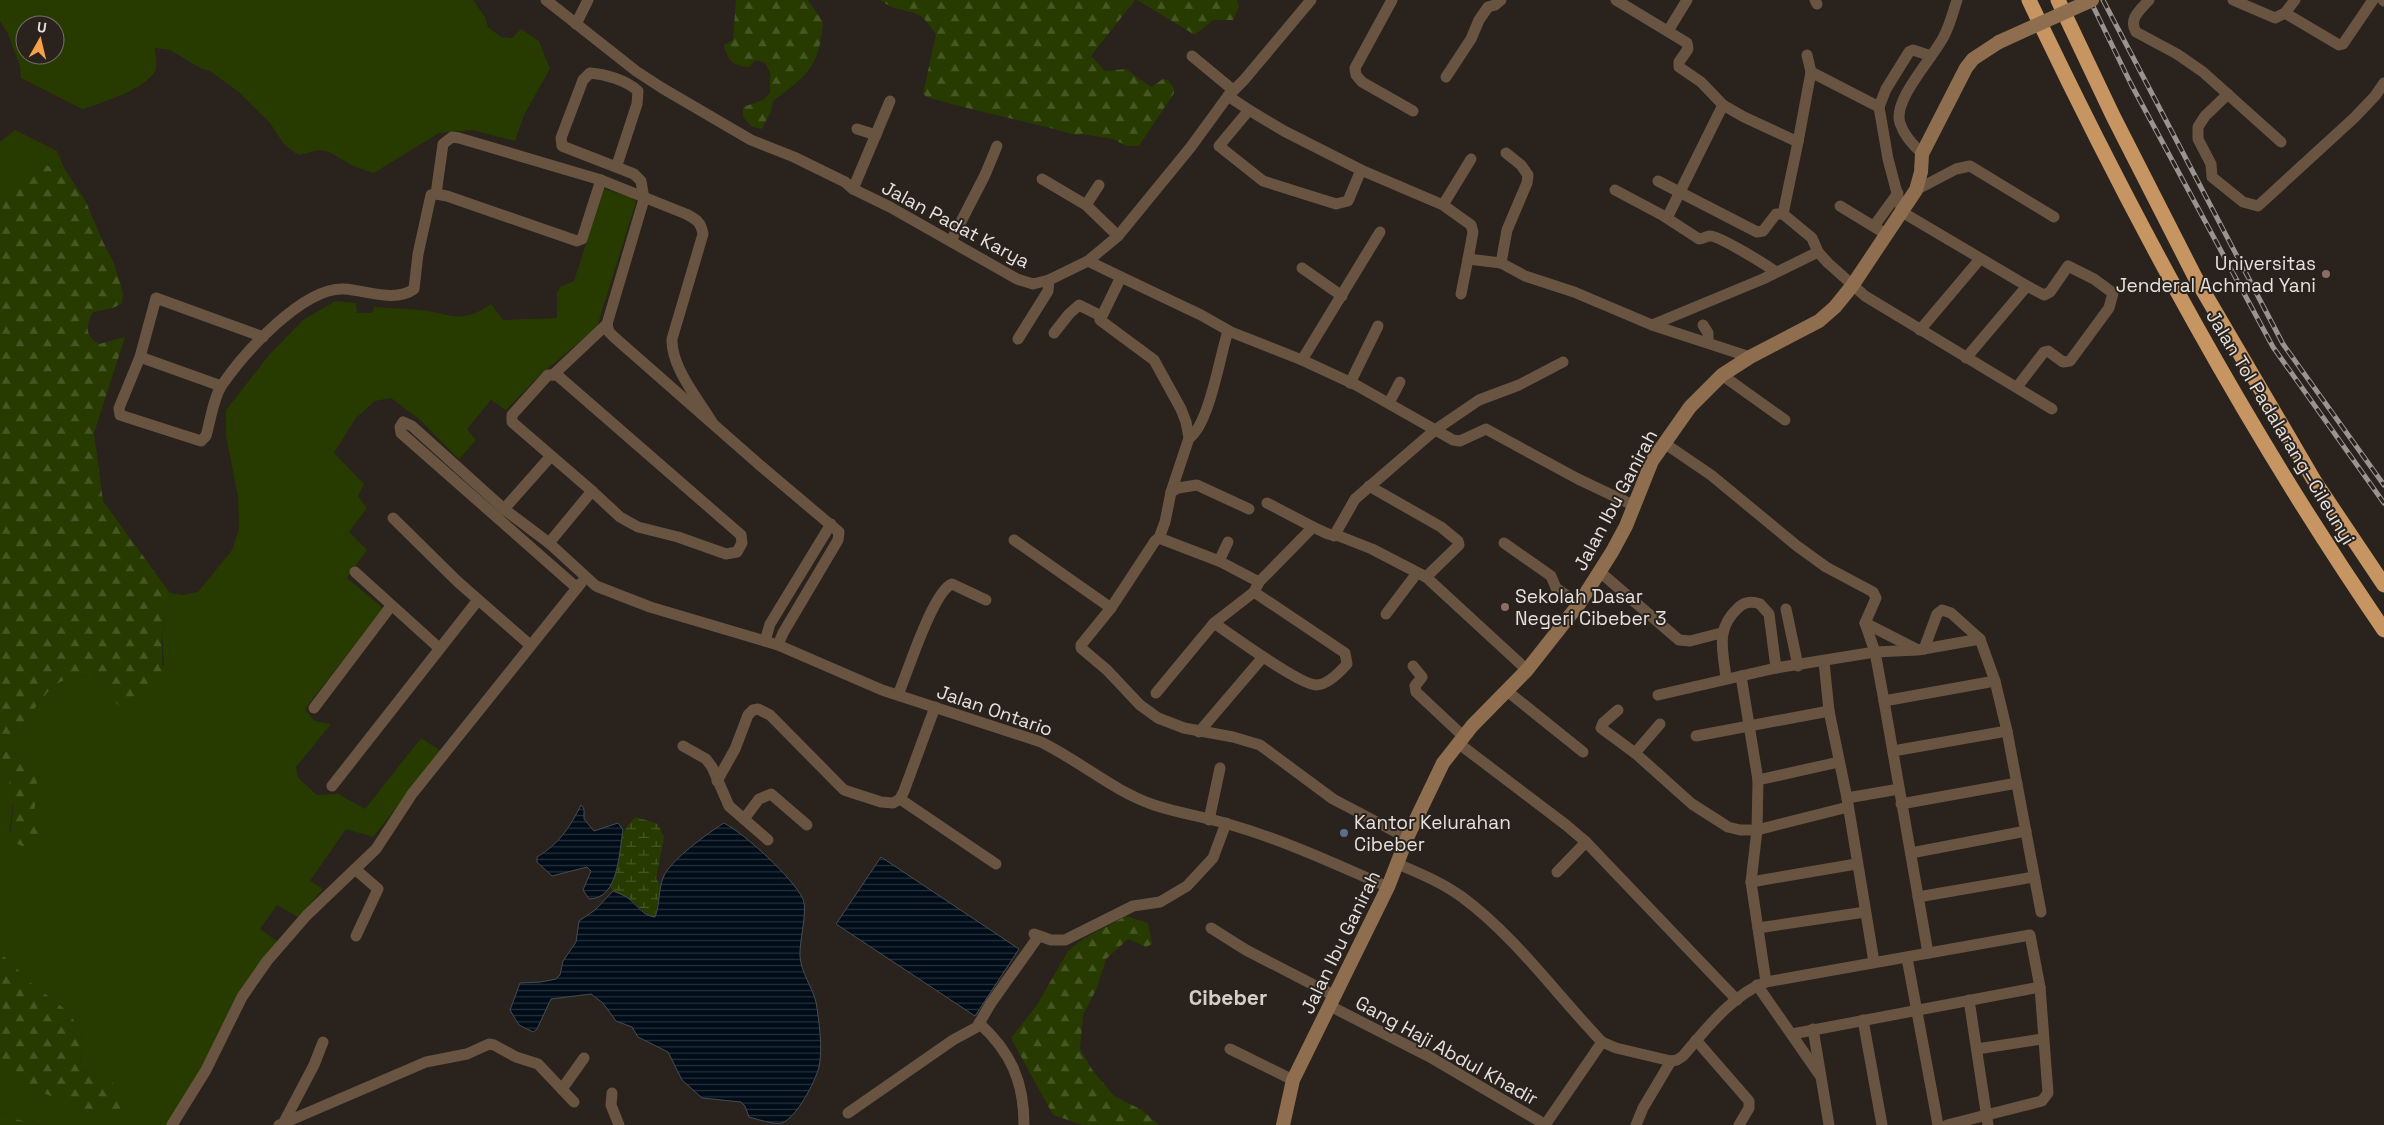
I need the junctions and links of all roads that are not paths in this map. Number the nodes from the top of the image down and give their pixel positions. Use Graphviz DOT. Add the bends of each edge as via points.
graph roads {
  1 [pos="546,0"];
  2 [pos="588,0"];
  3 [pos="1311,0"];
  4 [pos="1392,0"];
  5 [pos="1501,0"];
  6 [pos="1616,0"];
  7 [pos="1687,0"];
  8 [pos="1956,0"];
  9 [pos="2029,0"];
  10 [pos="2058,0"];
  11 [pos="2092,0"];
  12 [pos="2149,0"];
  13 [pos="2233,0"];
  14 [pos="2295,0"];
  15 [pos="2373,0"];
  16 [pos="2285,13"];
  17 [pos="576,24"];
  18 [pos="1668,31"];
  19 [pos="1807,55"];
  20 [pos="1192,56"];
  21 [pos="1931,56"];
  22 [pos="1811,72"];
  23 [pos="1446,77"];
  24 [pos="2384,83"];
  25 [pos="1231,93"];
  26 [pos="2228,94"];
  27 [pos="890,101"];
  28 [pos="1723,105"];
  29 [pos="1879,107"];
  30 [pos="1249,110"];
  31 [pos="1413,111"];
  32 [pos="857,129"];
  33 [pos="1201,134"];
  34 [pos="876,135"];
  35 [pos="1798,142"];
  36 [pos="2281,142"];
  37 [pos="997,146"];
  38 [pos="1219,146"];
  39 [pos="1506,153"];
  40 [pos="1922,154"];
  41 [pos="1471,159"];
  42 [pos="617,165"];
  43 [pos="1361,170"];
  44 [pos="1042,179"];
  45 [pos="601,180"];
  46 [pos="1658,181"];
  47 [pos="1099,185"];
  48 [pos="853,189"];
  49 [pos="1615,190"];
  50 [pos="1916,190"];
  51 [pos="1680,192"];
  52 [pos="1898,193"];
  53 [pos="436,194"];
  54 [pos="644,199"];
  55 [pos="1086,205"];
  56 [pos="1443,205"];
  57 [pos="1840,206"];
  58 [pos="1902,212"];
  59 [pos="1783,214"];
  60 [pos="2054,217"];
  61 [pos="1667,218"];
  62 [pos="1874,226"];
  63 [pos="1380,232"];
  64 [pos="1886,234"];
  65 [pos="1118,236"];
  66 [pos="951,241"];
  67 [pos="1818,252"];
  68 [pos="1468,259"];
  69 [pos="1980,259"];
  70 [pos="1088,261"];
  71 [pos="1501,263"];
  72 [pos="1302,268"];
  73 [pos="1776,272"];
  74 [pos="1121,277"];
  75 [pos="1049,280"];
  76 [pos="1852,286"];
  77 [pos="2027,286"];
  78 [pos="1461,294"];
  79 [pos="1342,296"];
  80 [pos="1100,316"];
  81 [pos="606,324"];
  82 [pos="1652,325"];
  83 [pos="1703,325"];
  84 [pos="1378,326"];
  85 [pos="1920,330"];
  86 [pos="1228,331"];
  87 [pos="1054,334"];
  88 [pos="263,337"];
  89 [pos="1018,339"];
  90 [pos="1708,342"];
  91 [pos="140,357"];
  92 [pos="1750,357"];
  93 [pos="1966,358"];
  94 [pos="1302,360"];
  95 [pos="1564,362"];
  96 [pos="553,375"];
  97 [pos="1722,375"];
  98 [pos="1400,382"];
  99 [pos="1350,383"];
  100 [pos="221,386"];
  101 [pos="2017,387"];
  102 [pos="1389,403"];
  103 [pos="2052,409"];
  104 [pos="1785,420"];
  105 [pos="712,422"];
  106 [pos="1435,430"];
  107 [pos="1189,438"];
  108 [pos="1664,442"];
  109 [pos="552,456"];
  110 [pos="1369,486"];
  111 [pos="592,491"];
  112 [pos="1171,492"];
  113 [pos="1267,503"];
  114 [pos="1635,506"];
  115 [pos="504,509"];
  116 [pos="1249,509"];
  117 [pos="393,518"];
  118 [pos="496,518"];
  119 [pos="831,524"];
  120 [pos="1313,527"];
  121 [pos="1334,536"];
  122 [pos="1159,538"];
  123 [pos="1014,540"];
  124 [pos="1228,542"];
  125 [pos="549,543"];
  126 [pos="1504,543"];
  127 [pos="1218,561"];
  128 [pos="355,572"];
  129 [pos="1600,572"];
  130 [pos="1422,575"];
  131 [pos="585,578"];
  132 [pos="2384,585"];
  133 [pos="1257,587"];
  134 [pos="577,588"];
  135 [pos="478,600"];
  136 [pos="986,600"];
  137 [pos="1580,604"];
  138 [pos="391,606"];
  139 [pos="1111,608"];
  140 [pos="1786,609"];
  141 [pos="1386,614"];
  142 [pos="1865,622"];
  143 [pos="1214,623"];
  144 [pos="2384,630"];
  145 [pos="1722,633"];
  146 [pos="1980,639"];
  147 [pos="765,641"];
  148 [pos="530,645"];
  149 [pos="778,645"];
  150 [pos="439,648"];
  151 [pos="1921,650"];
  152 [pos="1875,652"];
  153 [pos="1264,657"];
  154 [pos="1824,662"];
  155 [pos="1413,666"];
  156 [pos="1798,666"];
  157 [pos="1776,668"];
  158 [pos="1528,670"];
  159 [pos="1741,676"];
  160 [pos="1726,678"];
  161 [pos="1995,681"];
  162 [pos="1508,691"];
  163 [pos="1156,693"];
  164 [pos="1658,694"];
  165 [pos="898,696"];
  166 [pos="1884,701"];
  167 [pos="314,708"];
  168 [pos="934,708"];
  169 [pos="1618,710"];
  170 [pos="1829,710"];
  171 [pos="1660,724"];
  172 [pos="1749,726"];
  173 [pos="2006,731"];
  174 [pos="1199,732"];
  175 [pos="1696,736"];
  176 [pos="1460,739"];
  177 [pos="683,746"];
  178 [pos="1893,751"];
  179 [pos="1583,752"];
  180 [pos="1635,753"];
  181 [pos="1839,762"];
  182 [pos="1220,768"];
  183 [pos="1758,780"];
  184 [pos="717,781"];
  185 [pos="2017,783"];
  186 [pos="332,786"];
  187 [pos="1899,789"];
  188 [pos="900,799"];
  189 [pos="1847,803"];
  190 [pos="1901,804"];
  191 [pos="744,819"];
  192 [pos="1210,820"];
  193 [pos="1226,823"];
  194 [pos="807,826"];
  195 [pos="1757,830"];
  196 [pos="2026,831"];
  197 [pos="1407,838"];
  198 [pos="768,840"];
  199 [pos="1586,842"];
  200 [pos="1911,853"];
  201 [pos="996,864"];
  202 [pos="1398,864"];
  203 [pos="1856,864"];
  204 [pos="355,869"];
  205 [pos="1557,872"];
  206 [pos="2034,877"];
  207 [pos="1752,882"];
  208 [pos="1388,887"];
  209 [pos="1918,897"];
  210 [pos="1865,912"];
  211 [pos="2041,912"];
  212 [pos="1211,928"];
  213 [pos="1758,928"];
  214 [pos="356,936"];
  215 [pos="1928,954"];
  216 [pos="1907,958"];
  217 [pos="1874,962"];
  218 [pos="1762,984"];
  219 [pos="2040,986"];
  220 [pos="1737,1000"];
  221 [pos="1969,1000"];
  222 [pos="1332,1001"];
  223 [pos="1917,1010"];
  224 [pos="1863,1020"];
  225 [pos="979,1023"];
  226 [pos="1813,1029"];
  227 [pos="1792,1034"];
  228 [pos="2042,1039"];
  229 [pos="1696,1040"];
  230 [pos="323,1042"];
  231 [pos="1602,1042"];
  232 [pos="1230,1049"];
  233 [pos="1977,1049"];
  234 [pos="584,1058"];
  235 [pos="1670,1061"];
  236 [pos="1819,1074"];
  237 [pos="1293,1080"];
  238 [pos="562,1089"];
  239 [pos="612,1093"];
  240 [pos="574,1102"];
  241 [pos="848,1113"];
  242 [pos="1987,1119"];
  243 [pos="282,1124"];
  244 [pos="172,1125"];
  245 [pos="619,1125"];
  246 [pos="1024,1125"];
  247 [pos="1283,1125"];
  248 [pos="1545,1125"];
  249 [pos="1636,1125"];
  250 [pos="1739,1125"];
  251 [pos="1829,1125"];
  252 [pos="1882,1125"];
  253 [pos="1938,1125"];
  254 [pos="1947,1125"];
  1 -- 17 [label="street, Jalan Padat Karya"];
  2 -- 17 [label="street"];
  3 -- 25 [label="street, Jalan Padat Karya"];
  4 -- 31 [label="street" via="1355,68 1356,75 1362,82"];
  5 -- 23 [label="street" via="1483,12"];
  6 -- 18 [label="street"];
  7 -- 18 [label="street"];
  8 -- 21 [label="street" via="1944,37"];
  9 -- 144 [label="highway, Jalan Tol Padalarang–Cileunyi" via="2157,258 2224,378 2294,493"];
  10 -- 132 [label="highway, Jalan Tol Padalarang–Cileunyi" via="2195,277 2315,482"];
  11 -- 40 [label="main road, Jalan Ibu Ganirah, bridge" via="1999,42 1973,59"];
  12 -- 26 [label="street" via="2133,22 2136,32 2177,54"];
  13 -- 16 [label="street" via="2272,18"];
  14 -- 16 [label="street"];
  15 -- 16 [label="street" via="2340,45"];
  17 -- 48 [label="street, Jalan Padat Karya" via="662,88 751,140 794,157"];
  18 -- 28 [label="street" via="1689,44 1679,67 1701,82"];
  19 -- 22 [label="street"];
  20 -- 25 [label="street"];
  21 -- 29 [label="street" via="1913,50 1909,52"];
  21 -- 40 [label="street" via="1913,83 1899,114 1906,136"];
  22 -- 29 [label="street"];
  22 -- 35 [label="street"];
  24 -- 26 [label="street" via="2354,118 2258,206 2243,202 2212,176 2211,164 2198,139 2201,121"];
  25 -- 30 [label="street"];
  25 -- 33 [label="street, Jalan Padat Karya"];
  26 -- 36 [label="street"];
  27 -- 34 [label="street"];
  28 -- 35 [label="street"];
  28 -- 51 [label="street"];
  29 -- 52 [label="street" via="1888,160"];
  30 -- 38 [label="street"];
  30 -- 43 [label="street"];
  32 -- 34 [label="street"];
  33 -- 38 [label="street"];
  33 -- 65 [label="street, Jalan Padat Karya"];
  34 -- 48 [label="street"];
  35 -- 59 [label="street"];
  37 -- 66 [label="street"];
  38 -- 43 [label="street" via="1263,181 1336,204 1348,201"];
  39 -- 71 [label="street" via="1528,175 1507,230"];
  40 -- 50 [label="main road, Jalan Ibu Ganirah"];
  41 -- 56 [label="street"];
  42 -- 42 [label="street" via="562,146 561,138 583,80 590,73 629,84 638,91 638,104"];
  42 -- 54 [label="street" via="641,181"];
  43 -- 56 [label="street"];
  44 -- 55 [label="street"];
  45 -- 53 [label="street" via="582,239 577,241"];
  45 -- 53 [label="street" via="452,138 443,144"];
  45 -- 54 [label="street"];
  46 -- 51 [label="street"];
  47 -- 55 [label="street"];
  48 -- 66 [label="street, Jalan Padat Karya"];
  49 -- 61 [label="street"];
  50 -- 58 [label="main road, Jalan Ibu Ganirah"];
  50 -- 60 [label="street" via="1956,169 1970,166"];
  51 -- 59 [label="street" via="1760,233 1776,214"];
  51 -- 61 [label="street"];
  52 -- 58 [label="street"];
  52 -- 62 [label="street"];
  53 -- 88 [label="street" via="431,195 428,202 414,289 399,296 331,290 300,304"];
  54 -- 81 [label="street"];
  54 -- 105 [label="street" via="686,214 702,225 703,234 672,347 674,360"];
  55 -- 65 [label="street"];
  56 -- 68 [label="street" via="1471,225 1473,232"];
  57 -- 62 [label="street"];
  58 -- 64 [label="main road, Jalan Ibu Ganirah"];
  58 -- 69 [label="street"];
  59 -- 67 [label="street" via="1812,238"];
  61 -- 73 [label="street" via="1699,239 1710,235 1757,258"];
  62 -- 64 [label="street"];
  63 -- 79 [label="street"];
  64 -- 76 [label="main road, Jalan Ibu Ganirah"];
  65 -- 70 [label="street, Jalan Padat Karya"];
  66 -- 75 [label="street, Jalan Padat Karya" via="1017,279 1033,284"];
  67 -- 73 [label="street"];
  67 -- 76 [label="street"];
  68 -- 71 [label="street"];
  68 -- 78 [label="street"];
  69 -- 77 [label="street"];
  69 -- 85 [label="street"];
  70 -- 74 [label="street"];
  70 -- 75 [label="street, Jalan Padat Karya"];
  71 -- 82 [label="street" via="1525,276 1574,292"];
  72 -- 79 [label="street"];
  73 -- 82 [label="street"];
  74 -- 80 [label="street"];
  74 -- 86 [label="street"];
  75 -- 89 [label="street" via="1048,290"];
  76 -- 85 [label="street"];
  76 -- 92 [label="main road, Jalan Ibu Ganirah" via="1818,321"];
  77 -- 93 [label="street"];
  77 -- 101 [label="street" via="2044,295 2050,292 2068,266 2094,278 2113,293 2112,300 2070,361 2063,362 2048,351 2044,352"];
  79 -- 94 [label="street"];
  80 -- 87 [label="street" via="1079,305"];
  80 -- 107 [label="street" via="1100,320 1154,360 1181,409"];
  81 -- 96 [label="street"];
  81 -- 105 [label="street" via="614,337"];
  82 -- 90 [label="street"];
  83 -- 90 [label="street" via="1708,333"];
  84 -- 99 [label="street"];
  85 -- 93 [label="street"];
  86 -- 94 [label="street"];
  86 -- 107 [label="street" via="1211,398 1199,429"];
  88 -- 91 [label="street" via="156,298"];
  88 -- 100 [label="street"];
  90 -- 92 [label="street"];
  91 -- 100 [label="street"];
  91 -- 100 [label="street" via="120,415 201,441 206,436"];
  92 -- 97 [label="main road, Jalan Ibu Ganirah"];
  93 -- 101 [label="street"];
  94 -- 99 [label="street"];
  95 -- 106 [label="street" via="1519,385 1479,400"];
  96 -- 109 [label="street" via="548,374 512,415 512,422"];
  96 -- 111 [label="street" via="557,375 741,535 742,543 737,552 726,554 638,527 620,517"];
  97 -- 104 [label="street"];
  97 -- 108 [label="main road, Jalan Ibu Ganirah" via="1690,407"];
  98 -- 102 [label="street"];
  99 -- 102 [label="street"];
  101 -- 103 [label="street"];
  102 -- 106 [label="street"];
  105 -- 119 [label="street"];
  106 -- 110 [label="street"];
  106 -- 114 [label="street" via="1457,441 1486,429"];
  107 -- 112 [label="street"];
  108 -- 114 [label="main road, Jalan Ibu Ganirah" via="1652,461"];
  108 -- 142 [label="street" via="1711,475 1819,562 1873,592 1876,598"];
  109 -- 111 [label="street"];
  109 -- 115 [label="street"];
  110 -- 121 [label="street" via="1350,504"];
  110 -- 130 [label="street" via="1441,527 1458,541 1459,545"];
  111 -- 125 [label="street"];
  112 -- 116 [label="street" via="1197,485"];
  112 -- 122 [label="street"];
  113 -- 120 [label="street"];
  114 -- 129 [label="main road, Jalan Ibu Ganirah"];
  115 -- 118 [label="street" via="495,509"];
  115 -- 118 [label="street, Jalan Ontario" via="412,426 403,422 401,433"];
  115 -- 125 [label="street, Jalan Ontario"];
  117 -- 135 [label="street"];
  118 -- 134 [label="street"];
  119 -- 147 [label="street" via="770,624"];
  119 -- 149 [label="street" via="839,532 838,540"];
  120 -- 121 [label="street"];
  120 -- 133 [label="street"];
  121 -- 130 [label="street" via="1358,543"];
  122 -- 127 [label="street"];
  122 -- 139 [label="street"];
  123 -- 139 [label="street"];
  124 -- 127 [label="street"];
  125 -- 131 [label="street, Jalan Ontario"];
  126 -- 137 [label="street" via="1551,576 1556,588"];
  127 -- 133 [label="street"];
  128 -- 138 [label="street"];
  129 -- 137 [label="main road, Jalan Ibu Ganirah"];
  129 -- 145 [label="street" via="1679,640 1690,641"];
  130 -- 141 [label="street"];
  130 -- 158 [label="street"];
  131 -- 134 [label="street"];
  131 -- 147 [label="street, Jalan Ontario" via="596,586 650,607"];
  133 -- 143 [label="street"];
  133 -- 153 [label="street" via="1342,650 1347,664 1337,674 1314,685"];
  134 -- 148 [label="street"];
  135 -- 148 [label="street"];
  135 -- 150 [label="street"];
  136 -- 165 [label="street" via="952,584 945,588 932,611"];
  137 -- 158 [label="main road, Jalan Ibu Ganirah"];
  138 -- 150 [label="street"];
  138 -- 167 [label="street"];
  139 -- 174 [label="street" via="1081,648 1158,718"];
  140 -- 156 [label="street"];
  142 -- 151 [label="street"];
  142 -- 152 [label="street"];
  143 -- 153 [label="street"];
  143 -- 163 [label="street"];
  145 -- 157 [label="street" via="1727,619 1739,606 1747,602 1760,604 1769,614"];
  145 -- 160 [label="street"];
  146 -- 151 [label="street"];
  146 -- 151 [label="street" via="1951,613 1942,610 1937,614"];
  146 -- 161 [label="street"];
  147 -- 149 [label="street, Jalan Ontario"];
  148 -- 204 [label="street" via="412,794 376,849"];
  149 -- 165 [label="street, Jalan Ontario"];
  150 -- 186 [label="street"];
  151 -- 152 [label="street"];
  152 -- 154 [label="street"];
  152 -- 166 [label="street"];
  153 -- 174 [label="street"];
  154 -- 156 [label="street"];
  154 -- 170 [label="street"];
  155 -- 176 [label="street" via="1422,677 1415,686 1416,692"];
  156 -- 157 [label="street"];
  157 -- 159 [label="street"];
  158 -- 162 [label="main road, Jalan Ibu Ganirah"];
  159 -- 160 [label="street"];
  159 -- 172 [label="street"];
  160 -- 164 [label="street"];
  161 -- 166 [label="street"];
  161 -- 173 [label="street"];
  162 -- 176 [label="main road, Jalan Ibu Ganirah"];
  162 -- 179 [label="street"];
  165 -- 168 [label="street, Jalan Ontario"];
  166 -- 178 [label="street"];
  168 -- 188 [label="street"];
  168 -- 192 [label="street, Jalan Ontario" via="1041,742 1129,794 1154,805"];
  169 -- 180 [label="street" via="1601,728"];
  170 -- 172 [label="street"];
  170 -- 181 [label="street"];
  171 -- 180 [label="street"];
  172 -- 175 [label="street"];
  172 -- 183 [label="street"];
  173 -- 178 [label="street"];
  173 -- 185 [label="street"];
  174 -- 197 [label="street" via="1260,745 1334,799"];
  176 -- 197 [label="main road, Jalan Ibu Ganirah" via="1432,784"];
  176 -- 199 [label="street"];
  177 -- 184 [label="street" via="706,759"];
  178 -- 187 [label="street"];
  180 -- 195 [label="street" via="1709,816 1728,827"];
  181 -- 183 [label="street"];
  181 -- 189 [label="street"];
  182 -- 192 [label="street"];
  183 -- 195 [label="street"];
  184 -- 188 [label="street" via="736,748 748,715 758,709 770,715 844,790 881,802 893,803"];
  184 -- 191 [label="street" via="730,806"];
  185 -- 190 [label="street"];
  185 -- 196 [label="street"];
  187 -- 189 [label="street"];
  187 -- 190 [label="street"];
  188 -- 201 [label="street"];
  189 -- 195 [label="street"];
  189 -- 203 [label="street"];
  190 -- 200 [label="street"];
  191 -- 194 [label="street" via="759,798 771,794"];
  191 -- 198 [label="street"];
  192 -- 193 [label="street, Jalan Ontario"];
  193 -- 208 [label="street, Jalan Ontario" via="1293,845"];
  193 -- 225 [label="street" via="1213,858 1187,886 1160,902 1133,906 1065,940 1036,936"];
  195 -- 207 [label="street"];
  196 -- 200 [label="street"];
  196 -- 206 [label="street"];
  197 -- 202 [label="main road, Jalan Ibu Ganirah"];
  199 -- 205 [label="street"];
  199 -- 220 [label="street"];
  200 -- 209 [label="street"];
  202 -- 208 [label="main road, Jalan Ibu Ganirah"];
  202 -- 231 [label="street" via="1460,896 1479,911 1523,952"];
  203 -- 207 [label="street"];
  203 -- 210 [label="street"];
  204 -- 214 [label="street" via="378,889"];
  204 -- 244 [label="street" via="307,915 267,961 242,998 206,1070"];
  206 -- 209 [label="street"];
  206 -- 211 [label="street"];
  207 -- 213 [label="street"];
  208 -- 222 [label="main road, Jalan Ibu Ganirah"];
  209 -- 215 [label="street"];
  210 -- 213 [label="street"];
  210 -- 217 [label="street"];
  212 -- 222 [label="street, Gang Haji Abdul Khadir"];
  213 -- 218 [label="street"];
  215 -- 216 [label="street"];
  215 -- 219 [label="street" via="2030,934"];
  216 -- 217 [label="street"];
  216 -- 223 [label="street"];
  217 -- 218 [label="street"];
  218 -- 220 [label="street"];
  218 -- 227 [label="street"];
  219 -- 221 [label="street"];
  219 -- 228 [label="street"];
  220 -- 229 [label="street"];
  221 -- 223 [label="street"];
  221 -- 233 [label="street"];
  222 -- 237 [label="main road, Jalan Ibu Ganirah"];
  222 -- 248 [label="street, Gang Haji Abdul Khadir"];
  223 -- 224 [label="street"];
  223 -- 253 [label="street"];
  224 -- 226 [label="street"];
  224 -- 252 [label="street"];
  225 -- 241 [label="street"];
  225 -- 246 [label="street" via="993,1036 1013,1066 1024,1110"];
  226 -- 227 [label="street"];
  226 -- 236 [label="street"];
  227 -- 236 [label="street"];
  228 -- 233 [label="street"];
  228 -- 242 [label="street" via="2046,1096"];
  229 -- 235 [label="street" via="1683,1056"];
  229 -- 250 [label="street" via="1748,1101 1749,1108"];
  230 -- 243 [label="street" via="314,1066"];
  231 -- 235 [label="street"];
  231 -- 248 [label="street"];
  232 -- 237 [label="street"];
  233 -- 242 [label="street"];
  234 -- 238 [label="street"];
  235 -- 249 [label="street"];
  236 -- 251 [label="street"];
  237 -- 247 [label="main road, Jalan Ibu Ganirah"];
  238 -- 240 [label="street"];
  238 -- 243 [label="street" via="538,1064 489,1044 467,1054 426,1062"];
  239 -- 245 [label="street" via="611,1106"];
  242 -- 254 [label="street"];
}
